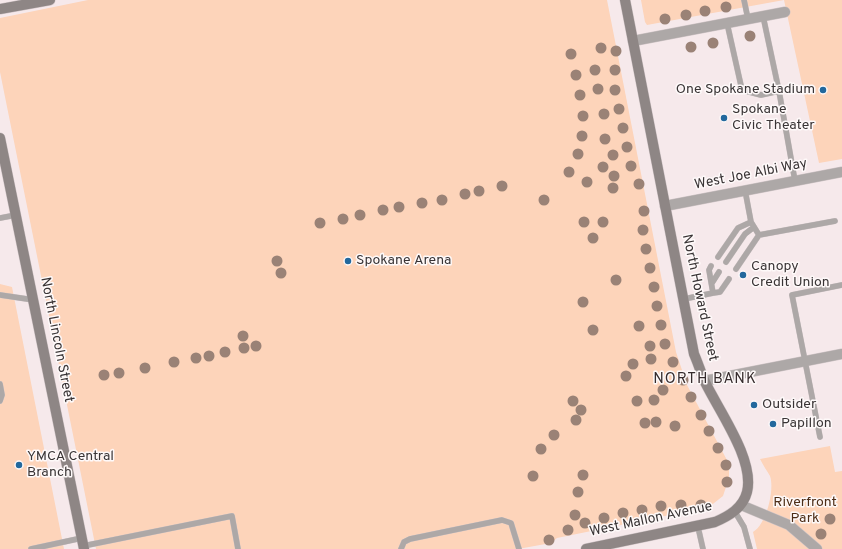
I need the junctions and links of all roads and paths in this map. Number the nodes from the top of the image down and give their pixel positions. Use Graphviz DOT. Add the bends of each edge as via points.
graph roads {
  1 [pos="50,0"];
  2 [pos="626,0"];
  3 [pos="744,0"];
  4 [pos="0,9"];
  5 [pos="785,12"];
  6 [pos="763,16"];
  7 [pos="748,19"];
  8 [pos="727,23"];
  9 [pos="633,41"];
  10 [pos="779,91"];
  11 [pos="0,138"];
  12 [pos="842,172"];
  13 [pos="795,181"];
  14 [pos="745,190"];
  15 [pos="665,206"];
  16 [pos="16,215"];
  17 [pos="0,218"];
  18 [pos="835,220"];
  19 [pos="753,225"];
  20 [pos="759,235"];
  21 [pos="718,256"];
  22 [pos="726,262"];
  23 [pos="711,266"];
  24 [pos="736,268"];
  25 [pos="719,272"];
  26 [pos="729,279"];
  27 [pos="712,283"];
  28 [pos="842,286"];
  29 [pos="713,293"];
  30 [pos="0,295"];
  31 [pos="684,299"];
  32 [pos="34,300"];
  33 [pos="842,354"];
  34 [pos="805,361"];
  35 [pos="704,381"];
  36 [pos="0,384"];
  37 [pos="0,401"];
  38 [pos="820,437"];
  39 [pos="738,508"];
  40 [pos="698,527"];
  41 [pos="83,544"];
  42 [pos="30,549"];
  43 [pos="238,549"];
  44 [pos="401,549"];
  45 [pos="519,549"];
  46 [pos="586,549"];
  47 [pos="703,549"];
  48 [pos="750,549"];
  49 [pos="817,549"];
  1 -- 4 [label="street"];
  2 -- 9 [label="street, North Howard Street"];
  3 -- 7 [label="lane"];
  5 -- 6 [label="street"];
  6 -- 7 [label="street"];
  6 -- 10 [label="lane"];
  7 -- 8 [label="street"];
  8 -- 9 [label="street"];
  8 -- 10 [label="lane" via="742,90 761,95"];
  9 -- 15 [label="street, North Howard Street"];
  10 -- 13 [label="lane"];
  11 -- 16 [label="street, North Lincoln Street"];
  12 -- 13 [label="street, West Joe Albi Way"];
  13 -- 14 [label="street, West Joe Albi Way"];
  14 -- 15 [label="street, West Joe Albi Way"];
  14 -- 19 [label="lane"];
  15 -- 31 [label="street, North Howard Street"];
  16 -- 17 [label="lane"];
  16 -- 32 [label="street, North Lincoln Street"];
  18 -- 20 [label="lane"];
  19 -- 20 [label="lane"];
  19 -- 21 [label="lane" via="738,228"];
  19 -- 22 [label="lane"];
  20 -- 24 [label="lane"];
  23 -- 27 [label="lane" via="709,270"];
  25 -- 27 [label="lane"];
  26 -- 29 [label="lane" via="720,292"];
  27 -- 29 [label="lane"];
  28 -- 34 [label="lane" via="792,295"];
  29 -- 31 [label="lane"];
  30 -- 32 [label="lane"];
  31 -- 35 [label="street, North Howard Street" via="694,354"];
  32 -- 41 [label="street, North Lincoln Street"];
  33 -- 34 [label="street"];
  34 -- 35 [label="street"];
  34 -- 38 [label="lane"];
  35 -- 39 [label="street, North Howard Street" via="743,458 748,486"];
  36 -- 37 [label="lane"];
  39 -- 40 [label="street, West Mallon Avenue" via="715,522"];
  39 -- 48 [label="lane"];
  39 -- 49 [label="street" via="786,523"];
  40 -- 46 [label="street, West Mallon Avenue"];
  40 -- 47 [label="lane"];
  41 -- 42 [label="lane"];
  41 -- 43 [label="lane" via="232,516"];
  44 -- 45 [label="lane" via="404,542 410,539 502,520 511,522"];
}
